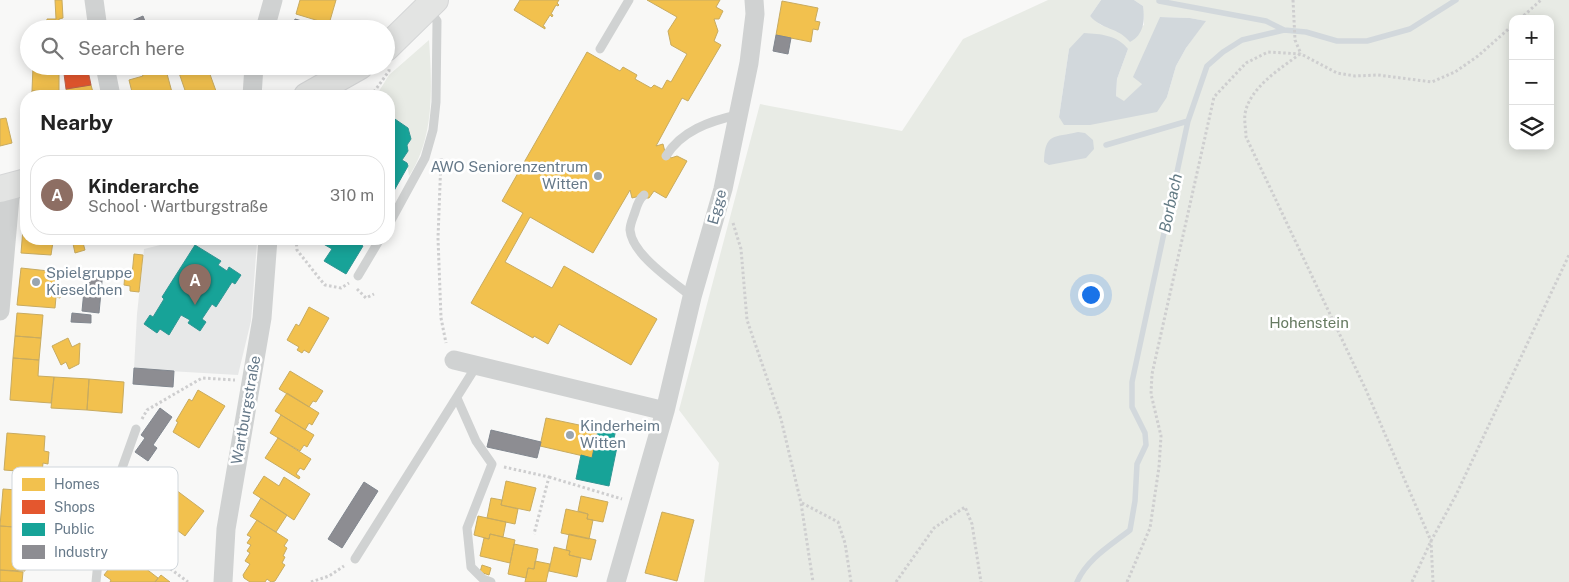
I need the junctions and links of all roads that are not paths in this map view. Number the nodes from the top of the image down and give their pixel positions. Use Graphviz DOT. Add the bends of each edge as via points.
graph roads {
  1 [pos="94,0"];
  2 [pos="273,0"];
  3 [pos="630,0"];
  4 [pos="754,0"];
  5 [pos="431,4"];
  6 [pos="97,20"];
  7 [pos="267,20"];
  8 [pos="395,47"];
  9 [pos="600,49"];
  10 [pos="106,75"];
  11 [pos="253,75"];
  12 [pos="344,75"];
  13 [pos="110,90"];
  14 [pos="252,90"];
  15 [pos="318,90"];
  16 [pos="737,115"];
  17 [pos="666,156"];
  18 [pos="12,186"];
  19 [pos="644,195"];
  20 [pos="395,213"];
  21 [pos="268,245"];
  22 [pos="376,245"];
  23 [pos="358,276"];
  24 [pos="692,297"];
  25 [pos="0,310"];
  26 [pos="454,360"];
  27 [pos="477,365"];
  28 [pos="457,398"];
  29 [pos="665,411"];
  30 [pos="136,429"];
  31 [pos="123,467"];
  32 [pos="355,558"];
  33 [pos="223,582"];
  34 [pos="490,582"];
  35 [pos="616,582"];
  1 -- 6 [label="street"];
  2 -- 7 [label="street"];
  3 -- 9 [label="lane"];
  4 -- 16 [label="street, Egge" via="749,63"];
  5 -- 8 [label="main road"];
  5 -- 20 [label="lane" via="437,21 433,130 425,158"];
  10 -- 13 [label="street"];
  11 -- 14 [label="street"];
  12 -- 15 [label="main road"];
  16 -- 17 [label="lane" via="690,131 672,146"];
  16 -- 24 [label="street, Egge" via="723,189"];
  18 -- 25 [label="street"];
  19 -- 24 [label="lane" via="631,221 634,243 646,259"];
  21 -- 33 [label="street, Wartburgstraße" via="262,318 226,528"];
  22 -- 23 [label="lane"];
  24 -- 29 [label="street, Egge"];
  26 -- 27 [label="street"];
  27 -- 28 [label="lane"];
  27 -- 29 [label="street"];
  28 -- 32 [label="lane"];
  28 -- 34 [label="lane" via="476,441 492,464 466,528 472,567"];
  29 -- 35 [label="street, Egge"];
  30 -- 31 [label="lane"];
}
